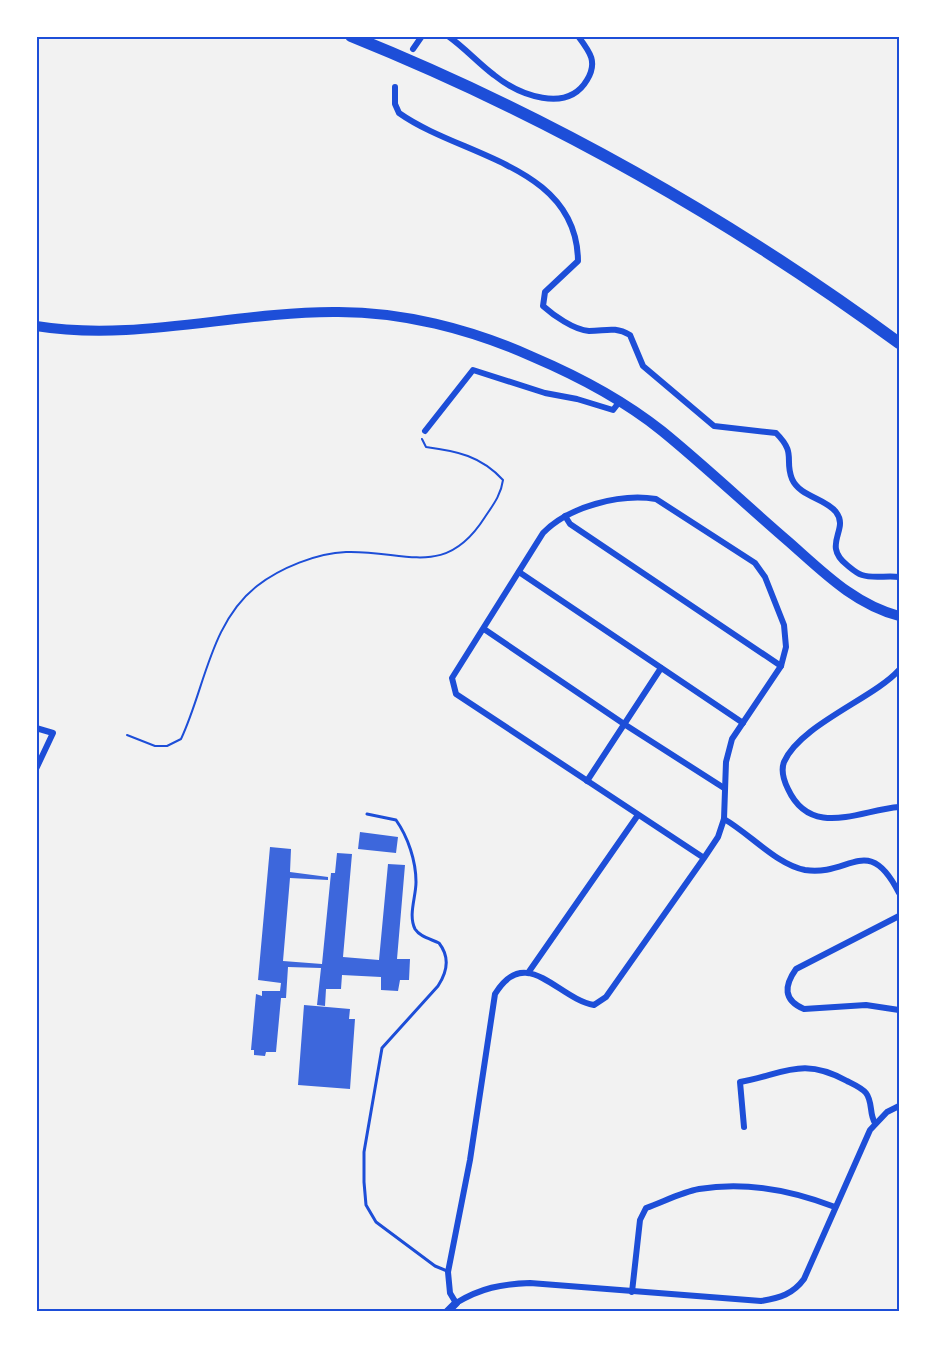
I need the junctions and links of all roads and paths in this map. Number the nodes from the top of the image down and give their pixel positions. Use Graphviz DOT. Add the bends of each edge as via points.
graph roads {
  1 [pos="351,36"];
  2 [pos="423,36"];
  3 [pos="448,36"];
  4 [pos="578,36"];
  5 [pos="413,49"];
  6 [pos="395,87"];
  7 [pos="36,326"];
  8 [pos="899,343"];
  9 [pos="620,400"];
  10 [pos="425,431"];
  11 [pos="565,516"];
  12 [pos="519,572"];
  13 [pos="899,578"];
  14 [pos="899,616"];
  15 [pos="484,629"];
  16 [pos="781,666"];
  17 [pos="661,668"];
  18 [pos="899,670"];
  19 [pos="743,723"];
  20 [pos="624,724"];
  21 [pos="36,728"];
  22 [pos="127,735"];
  23 [pos="36,769"];
  24 [pos="586,781"];
  25 [pos="724,788"];
  26 [pos="899,807"];
  27 [pos="367,814"];
  28 [pos="638,815"];
  29 [pos="724,819"];
  30 [pos="704,858"];
  31 [pos="899,893"];
  32 [pos="899,916"];
  33 [pos="528,973"];
  34 [pos="899,1010"];
  35 [pos="899,1106"];
  36 [pos="875,1123"];
  37 [pos="744,1127"];
  38 [pos="835,1207"];
  39 [pos="448,1272"];
  40 [pos="632,1292"];
  41 [pos="456,1304"];
  42 [pos="447,1312"];
  1 -- 8 [label="highway" via="435,70 638,173 821,286"];
  2 -- 5 [label="street"];
  3 -- 4 [label="street" via="509,86 550,100 580,92 593,69 592,57"];
  6 -- 13 [label="street" via="399,113 528,177 564,208 578,244 578,261 545,292 543,306 587,331 610,327 630,335 643,366 714,426 776,433 790,451 796,484 838,515 841,525 835,549 839,558 866,576"];
  7 -- 9 [label="main road" via="114,330 298,313 360,312 473,334 533,357"];
  9 -- 10 [label="street" via="613,410 473,370"];
  9 -- 14 [label="main road" via="663,432 841,588 877,609"];
  10 -- 22 [label="path" via="422,443 426,447 458,451 479,459 502,480 502,491 463,545 425,557 346,552 318,557 259,585 236,606 223,626 181,739 167,746 155,746"];
  11 -- 12 [label="street" via="543,533"];
  11 -- 16 [label="street" via="570,524"];
  11 -- 16 [label="street" via="627,498 656,500 755,563 765,577 784,625 786,647"];
  12 -- 15 [label="street"];
  12 -- 17 [label="street"];
  15 -- 20 [label="street"];
  15 -- 24 [label="street" via="452,678 456,694"];
  16 -- 19 [label="street"];
  17 -- 19 [label="street"];
  17 -- 20 [label="street"];
  18 -- 26 [label="street" via="796,746 784,763 784,781 792,798 806,811 826,818 843,820"];
  19 -- 25 [label="street" via="732,739"];
  20 -- 24 [label="street"];
  20 -- 25 [label="street"];
  21 -- 23 [label="street" via="53,733"];
  24 -- 28 [label="street"];
  25 -- 29 [label="street"];
  27 -- 39 [label="lane" via="396,820 404,830 416,880 412,918 415,928 420,935 439,943 447,962 438,986 382,1048 364,1152 366,1205 376,1222"];
  28 -- 30 [label="street"];
  28 -- 33 [label="street"];
  29 -- 30 [label="street"];
  29 -- 31 [label="street" via="783,861 805,870 859,861 877,863"];
  30 -- 33 [label="street" via="602,1002 586,1004 548,980"];
  32 -- 34 [label="street" via="796,969 787,993 794,1005 804,1009 866,1005"];
  33 -- 39 [label="street" via="506,979 493,1000 470,1160"];
  35 -- 36 [label="street"];
  36 -- 37 [label="street" via="866,1092 827,1070 808,1067 740,1082"];
  36 -- 38 [label="street"];
  38 -- 40 [label="street" via="804,1279 783,1297 761,1301"];
  38 -- 40 [label="street" via="770,1187 698,1189 646,1208 640,1220"];
  39 -- 41 [label="street" via="450,1293"];
  40 -- 41 [label="street" via="503,1284 479,1290"];
  41 -- 42 [label="street"];
}
